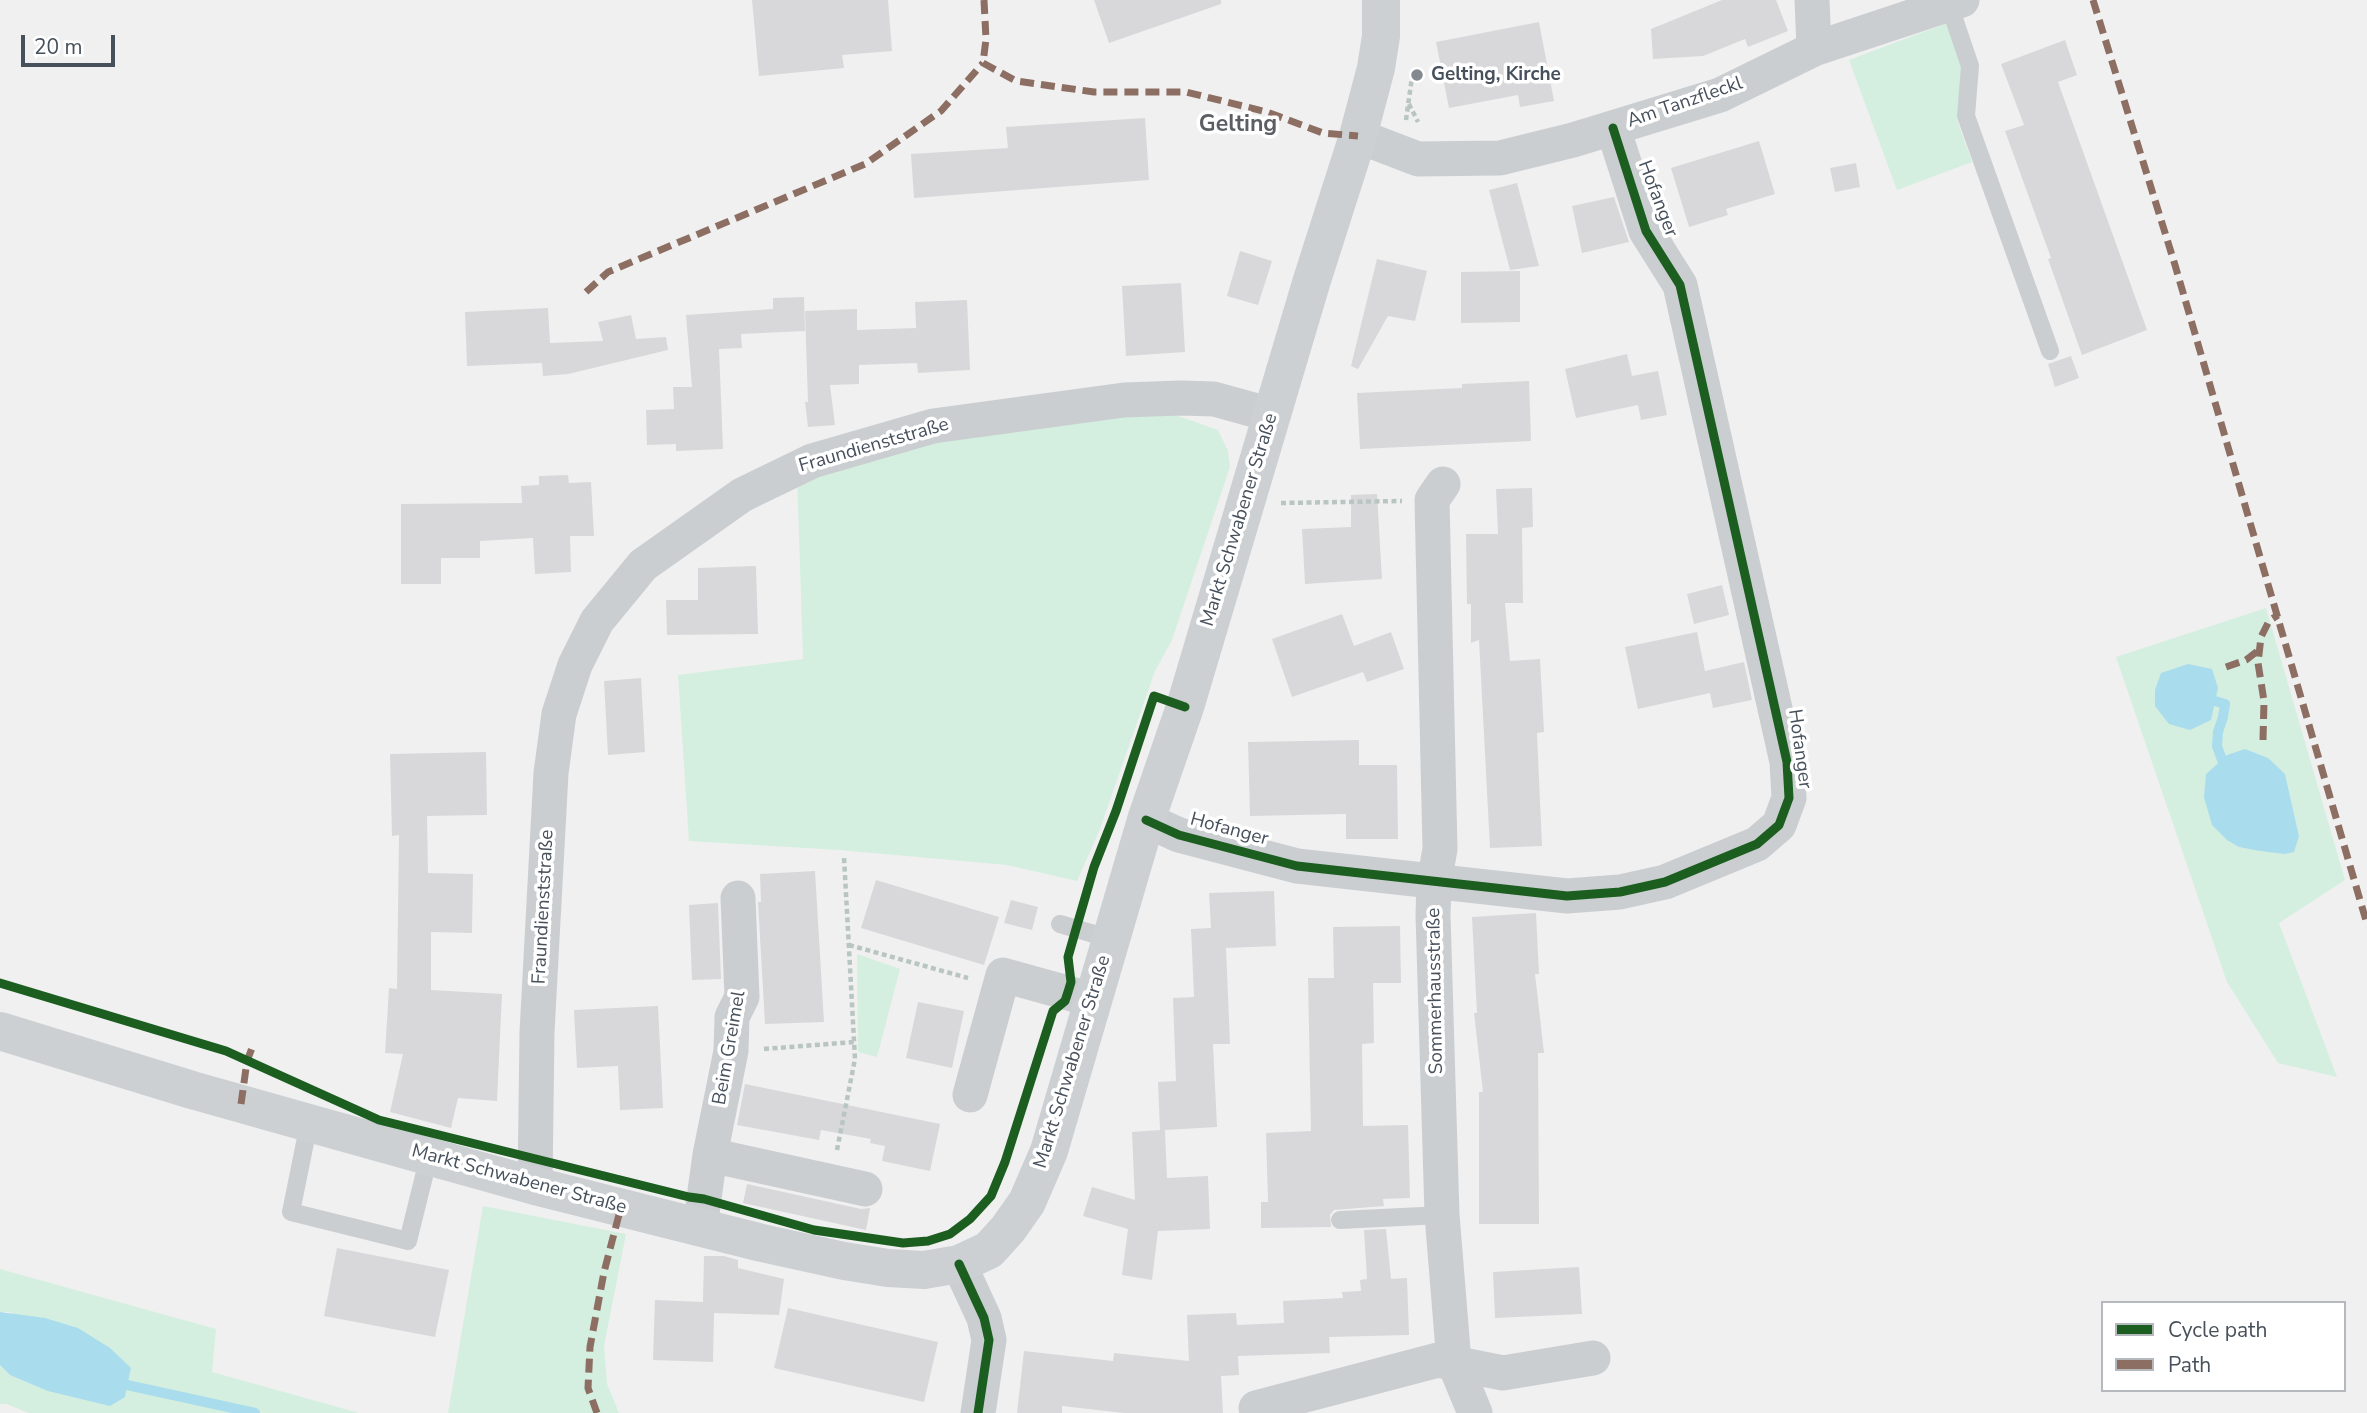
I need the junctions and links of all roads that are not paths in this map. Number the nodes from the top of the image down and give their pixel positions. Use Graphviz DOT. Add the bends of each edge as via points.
graph roads {
  1 [pos="1381,0"];
  2 [pos="1812,0"];
  3 [pos="1956,2"];
  4 [pos="1814,49"];
  5 [pos="1613,128"];
  6 [pos="1358,136"];
  7 [pos="2050,351"];
  8 [pos="1272,415"];
  9 [pos="1438,492"];
  10 [pos="1146,821"];
  11 [pos="1434,883"];
  12 [pos="737,898"];
  13 [pos="1060,924"];
  14 [pos="1111,939"];
  15 [pos="1093,1000"];
  16 [pos="0,1031"];
  17 [pos="970,1096"];
  18 [pos="309,1123"];
  19 [pos="710,1155"];
  20 [pos="429,1156"];
  21 [pos="535,1186"];
  22 [pos="866,1189"];
  23 [pos="1442,1215"];
  24 [pos="1340,1220"];
  25 [pos="700,1227"];
  26 [pos="960,1264"];
  27 [pos="1593,1358"];
  28 [pos="1454,1362"];
  29 [pos="1256,1408"];
  30 [pos="978,1413"];
  31 [pos="1475,1413"];
  1 -- 6 [label="main road, Markt Schwabener Straße" via="1376,68"];
  2 -- 4 [label="street"];
  3 -- 4 [label="street, Am Tanzfleckl"];
  3 -- 7 [label="lane" via="1970,66 1966,116"];
  4 -- 5 [label="street, Am Tanzfleckl" via="1720,95"];
  5 -- 6 [label="street, Am Tanzfleckl" via="1500,158 1457,160 1418,159"];
  5 -- 11 [label="street, Hofanger" via="1646,230 1680,285 1774,697 1789,798 1779,825 1757,844 1654,884 1567,896"];
  6 -- 8 [label="main road, Markt Schwabener Straße"];
  8 -- 10 [label="main road, Markt Schwabener Straße"];
  8 -- 21 [label="street, Fraundienststraße" via="1214,399 1158,399 933,426 812,461 765,483 643,565 597,621 575,665 559,714 551,773 537,1032"];
  9 -- 11 [label="street, Sommerhausstraße" via="1440,849"];
  10 -- 11 [label="street, Hofanger" via="1179,835 1297,866"];
  10 -- 14 [label="main road, Markt Schwabener Straße"];
  11 -- 23 [label="street, Sommerhausstraße"];
  12 -- 19 [label="street, Beim Greimel" via="742,997 732,1017 731,1051"];
  13 -- 14 [label="lane"];
  14 -- 15 [label="main road, Markt Schwabener Straße"];
  15 -- 17 [label="street" via="1003,975"];
  15 -- 26 [label="main road, Markt Schwabener Straße" via="1049,1151 1027,1202 989,1250"];
  16 -- 18 [label="main road, Markt Schwabener Straße"];
  18 -- 20 [label="main road, Markt Schwabener Straße"];
  18 -- 20 [label="lane" via="291,1212 408,1241"];
  19 -- 22 [label="street"];
  19 -- 25 [label="street, Beim Greimel"];
  20 -- 21 [label="main road, Markt Schwabener Straße"];
  21 -- 25 [label="main road, Markt Schwabener Straße"];
  23 -- 24 [label="lane"];
  23 -- 28 [label="street, Sommerhausstraße"];
  25 -- 26 [label="main road, Markt Schwabener Straße" via="888,1268 924,1270"];
  26 -- 30 [label="street" via="989,1340"];
  27 -- 28 [label="street" via="1503,1373"];
  28 -- 29 [label="street" via="1438,1360"];
  28 -- 31 [label="street, Sommerhausstraße"];
}
